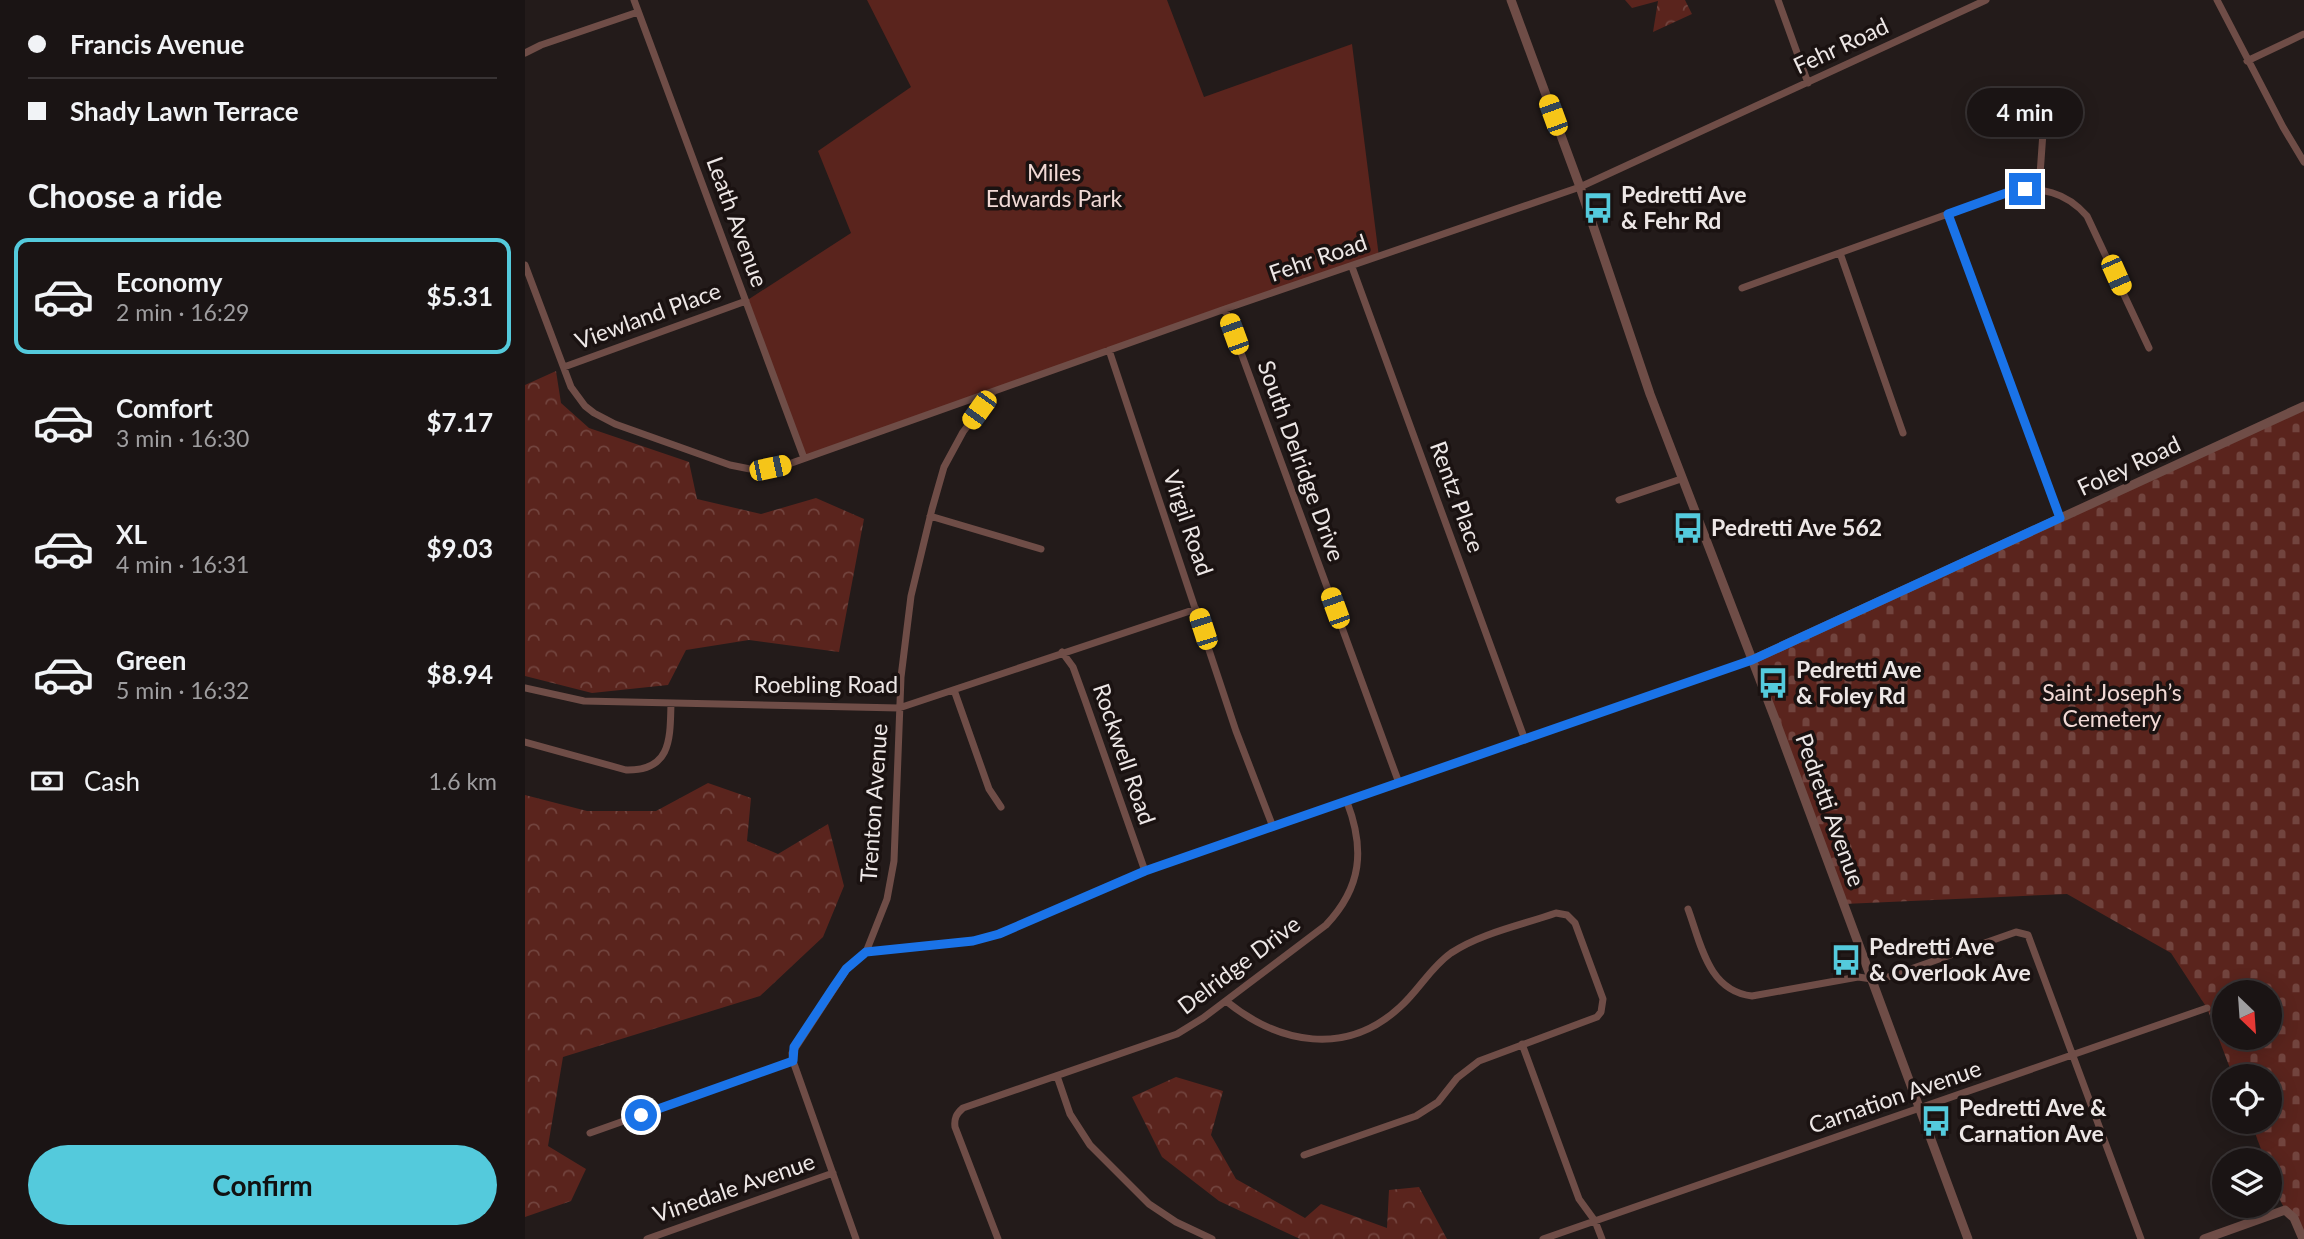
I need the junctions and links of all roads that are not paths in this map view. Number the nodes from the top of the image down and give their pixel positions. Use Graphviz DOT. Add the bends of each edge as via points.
graph roads {
  1 [pos="634,0"];
  2 [pos="1511,0"];
  3 [pos="1778,0"];
  4 [pos="1986,0"];
  5 [pos="2217,0"];
  6 [pos="638,12"];
  7 [pos="2304,34"];
  8 [pos="525,53"];
  9 [pos="2247,61"];
  10 [pos="1808,83"];
  11 [pos="2044,118"];
  12 [pos="2304,162"];
  13 [pos="1580,187"];
  14 [pos="2039,189"];
  15 [pos="1948,214"];
  16 [pos="1840,253"];
  17 [pos="525,265"];
  18 [pos="1352,267"];
  19 [pos="1742,288"];
  20 [pos="745,301"];
  21 [pos="1225,309"];
  22 [pos="2148,348"];
  23 [pos="1109,350"];
  24 [pos="564,367"];
  25 [pos="994,392"];
  26 [pos="2304,406"];
  27 [pos="1903,433"];
  28 [pos="804,458"];
  29 [pos="1681,479"];
  30 [pos="1619,500"];
  31 [pos="930,516"];
  32 [pos="2060,518"];
  33 [pos="1041,549"];
  34 [pos="1196,608"];
  35 [pos="1062,652"];
  36 [pos="1752,660"];
  37 [pos="525,688"];
  38 [pos="954,690"];
  39 [pos="671,703"];
  40 [pos="899,708"];
  41 [pos="1525,740"];
  42 [pos="525,742"];
  43 [pos="1399,783"];
  44 [pos="1347,802"];
  45 [pos="1000,807"];
  46 [pos="1273,827"];
  47 [pos="1145,871"];
  48 [pos="1688,909"];
  49 [pos="866,952"];
  50 [pos="1872,979"];
  51 [pos="1226,1001"];
  52 [pos="2207,1008"];
  53 [pos="1522,1044"];
  54 [pos="2073,1055"];
  55 [pos="793,1061"];
  56 [pos="1057,1076"];
  57 [pos="1920,1108"];
  58 [pos="590,1133"];
  59 [pos="1304,1155"];
  60 [pos="833,1173"];
  61 [pos="1595,1221"];
  62 [pos="647,1239"];
  63 [pos="856,1239"];
  64 [pos="998,1239"];
  65 [pos="1212,1239"];
  66 [pos="1543,1239"];
  67 [pos="1602,1239"];
  68 [pos="1968,1239"];
  69 [pos="2141,1239"];
  70 [pos="2204,1239"];
  71 [pos="2303,1239"];
  1 -- 6 [label="street, Leath Avenue"];
  2 -- 13 [label="street, Pedretti Avenue"];
  3 -- 10 [label="street"];
  4 -- 10 [label="street, Fehr Road"];
  5 -- 9 [label="street"];
  6 -- 8 [label="street"];
  6 -- 20 [label="street, Leath Avenue"];
  7 -- 9 [label="street"];
  9 -- 12 [label="street"];
  10 -- 13 [label="street, Fehr Road"];
  11 -- 14 [label="street"];
  13 -- 18 [label="street, Fehr Road"];
  13 -- 29 [label="street, Pedretti Avenue"];
  14 -- 15 [label="street" via="2009,192"];
  14 -- 22 [label="street" via="2061,195 2087,216"];
  15 -- 16 [label="street"];
  15 -- 32 [label="street"];
  16 -- 19 [label="street"];
  16 -- 27 [label="street"];
  17 -- 24 [label="street, Fehr Road"];
  18 -- 21 [label="street, Fehr Road"];
  18 -- 41 [label="street, Rentz Place"];
  20 -- 24 [label="street, Viewland Place"];
  20 -- 28 [label="street, Leath Avenue"];
  21 -- 23 [label="street, Fehr Road"];
  21 -- 43 [label="street, South Delridge Drive"];
  23 -- 25 [label="street, Fehr Road"];
  23 -- 34 [label="street, Virgil Road"];
  24 -- 28 [label="street, Fehr Road" via="585,406 604,419 755,470"];
  25 -- 28 [label="street, Fehr Road"];
  25 -- 31 [label="street, Trenton Avenue" via="952,449"];
  26 -- 32 [label="street, Foley Road"];
  29 -- 30 [label="street"];
  29 -- 36 [label="street, Pedretti Avenue"];
  31 -- 33 [label="street"];
  31 -- 40 [label="street, Trenton Avenue" via="911,596"];
  32 -- 36 [label="street, Foley Road"];
  34 -- 35 [label="street, Roebling Road"];
  34 -- 46 [label="street, Virgil Road"];
  35 -- 38 [label="street, Roebling Road"];
  35 -- 47 [label="street, Rockwell Road" via="1073,667"];
  36 -- 41 [label="street, Foley Road"];
  36 -- 50 [label="street, Pedretti Avenue"];
  37 -- 39 [label="street, Roebling Road" via="584,701"];
  38 -- 40 [label="street, Roebling Road"];
  38 -- 45 [label="street" via="989,789"];
  39 -- 40 [label="street, Roebling Road"];
  39 -- 42 [label="street" via="665,752 655,763 638,770"];
  40 -- 49 [label="street, Trenton Avenue" via="892,880"];
  41 -- 43 [label="street, Foley Road"];
  43 -- 44 [label="street, Foley Road"];
  44 -- 46 [label="street, Foley Road"];
  44 -- 51 [label="street, Delridge Drive" via="1359,854 1354,882 1341,907 1326,925"];
  46 -- 47 [label="street, Foley Road"];
  47 -- 49 [label="street, Foley Road" via="999,934"];
  48 -- 50 [label="street" via="1711,969 1736,993 1759,996 1858,976"];
  49 -- 55 [label="street, Trenton Avenue" via="833,988 794,1047"];
  50 -- 54 [label="street" via="2016,932 2025,933 2032,940"];
  50 -- 57 [label="street, Pedretti Avenue"];
  51 -- 53 [label="street" via="1253,1021 1286,1035 1313,1040 1344,1037 1387,1018 1452,953 1556,913 1567,915 1575,923 1603,1005 1592,1021"];
  51 -- 56 [label="street, Delridge Drive" via="1177,1034"];
  52 -- 54 [label="street, Carnation Avenue"];
  53 -- 59 [label="street" via="1469,1068 1438,1102 1416,1116"];
  53 -- 61 [label="street" via="1579,1199"];
  54 -- 57 [label="street, Carnation Avenue"];
  54 -- 69 [label="street"];
  55 -- 58 [label="street"];
  55 -- 60 [label="street"];
  56 -- 64 [label="street, Delridge Drive" via="968,1107 958,1112 954,1122"];
  56 -- 65 [label="street" via="1070,1114 1090,1145 1149,1204"];
  57 -- 61 [label="street, Carnation Avenue"];
  57 -- 68 [label="street, Pedretti Avenue"];
  60 -- 62 [label="street, Vinedale Avenue"];
  60 -- 63 [label="street"];
  61 -- 66 [label="street, Carnation Avenue"];
  61 -- 67 [label="street"];
  70 -- 71 [label="street" via="2285,1210"];
}
